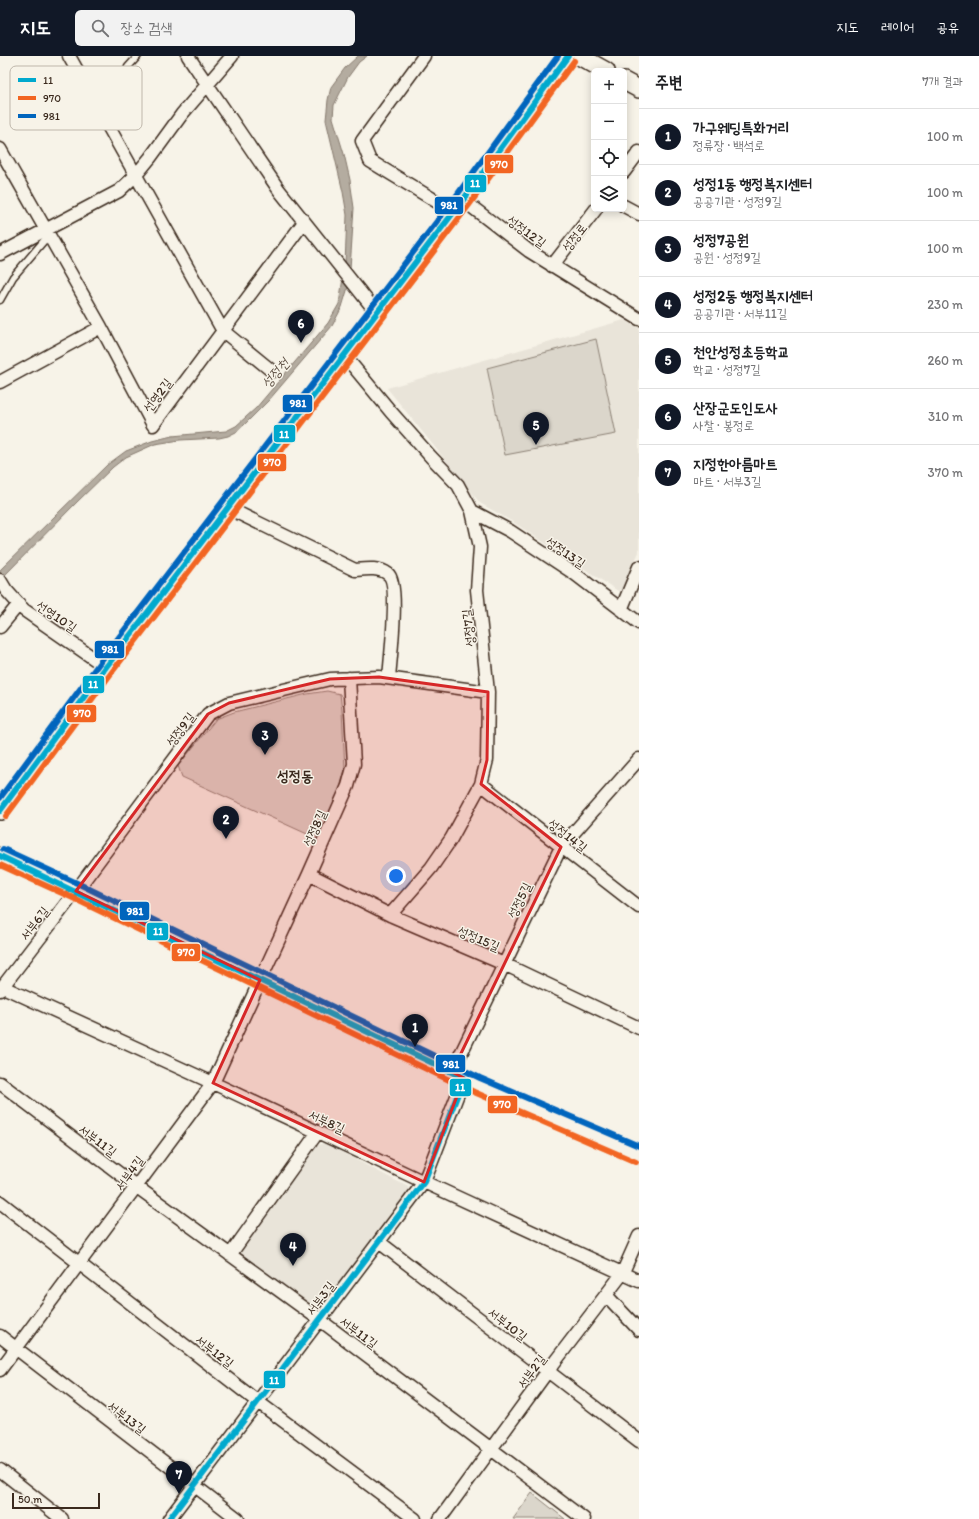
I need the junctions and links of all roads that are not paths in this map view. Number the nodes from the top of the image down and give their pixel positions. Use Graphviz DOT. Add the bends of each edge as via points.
graph roads {
  1 [pos="68,56"];
  2 [pos="138,56"];
  3 [pos="188,56"];
  4 [pos="232,56"];
  5 [pos="424,56"];
  6 [pos="568,56"];
  7 [pos="579,56"];
  8 [pos="74,66"];
  9 [pos="129,66"];
  10 [pos="601,68"];
  11 [pos="627,83"];
  12 [pos="208,85"];
  13 [pos="639,89"];
  14 [pos="111,130"];
  15 [pos="0,149"];
  16 [pos="639,152"];
  17 [pos="627,168"];
  18 [pos="136,175"];
  19 [pos="458,206"];
  20 [pos="627,208"];
  21 [pos="594,212"];
  22 [pos="639,214"];
  23 [pos="304,222"];
  24 [pos="46,233"];
  25 [pos="0,254"];
  26 [pos="552,266"];
  27 [pos="0,300"];
  28 [pos="377,313"];
  29 [pos="639,319"];
  30 [pos="101,327"];
  31 [pos="223,331"];
  32 [pos="344,355"];
  33 [pos="272,372"];
  34 [pos="0,382"];
  35 [pos="228,508"];
  36 [pos="472,511"];
  37 [pos="639,566"];
  38 [pos="3,585"];
  39 [pos="19,604"];
  40 [pos="621,610"];
  41 [pos="639,623"];
  42 [pos="0,627"];
  43 [pos="106,667"];
  44 [pos="349,678"];
  45 [pos="389,678"];
  46 [pos="488,692"];
  47 [pos="639,759"];
  48 [pos="481,784"];
  49 [pos="0,811"];
  50 [pos="561,847"];
  51 [pos="0,856"];
  52 [pos="309,874"];
  53 [pos="76,891"];
  54 [pos="639,907"];
  55 [pos="390,915"];
  56 [pos="504,964"];
  57 [pos="260,980"];
  58 [pos="1,989"];
  59 [pos="639,1028"];
  60 [pos="458,1075"];
  61 [pos="0,1083"];
  62 [pos="213,1083"];
  63 [pos="318,1132"];
  64 [pos="639,1155"];
  65 [pos="424,1182"];
  66 [pos="136,1187"];
  67 [pos="0,1202"];
  68 [pos="639,1236"];
  69 [pos="379,1242"];
  70 [pos="230,1255"];
  71 [pos="80,1264"];
  72 [pos="622,1274"];
  73 [pos="639,1281"];
  74 [pos="606,1295"];
  75 [pos="320,1320"];
  76 [pos="639,1330"];
  77 [pos="0,1336"];
  78 [pos="16,1349"];
  79 [pos="0,1370"];
  80 [pos="547,1372"];
  81 [pos="258,1402"];
  82 [pos="639,1441"];
  83 [pos="491,1449"];
  84 [pos="0,1470"];
  85 [pos="194,1486"];
  86 [pos="62,1519"];
  87 [pos="169,1519"];
  88 [pos="238,1519"];
  89 [pos="415,1519"];
  90 [pos="440,1519"];
  91 [pos="584,1519"];
  1 -- 8 [label="street"];
  2 -- 9 [label="lane"];
  3 -- 12 [label="street"];
  4 -- 12 [label="street"];
  5 -- 19 [label="street, 성정12길" via="362,141 370,161"];
  6 -- 19 [label="street"];
  7 -- 10 [label="street"];
  11 -- 13 [label="street"];
  12 -- 18 [label="street" via="182,114"];
  12 -- 23 [label="street" via="279,190"];
  14 -- 18 [label="street"];
  15 -- 24 [label="street"];
  16 -- 17 [label="street"];
  18 -- 24 [label="street" via="119,191"];
  18 -- 31 [label="street"];
  19 -- 26 [label="street, 성정12길"];
  19 -- 28 [label="street"];
  20 -- 22 [label="street"];
  21 -- 26 [label="street, 성정로"];
  23 -- 28 [label="street"];
  23 -- 31 [label="street, 선영2길"];
  24 -- 25 [label="street"];
  24 -- 27 [label="lane" via="13,277"];
  24 -- 30 [label="street"];
  26 -- 29 [label="street, 성정12길"];
  28 -- 32 [label="street"];
  30 -- 31 [label="street, 선영2길" via="153,424"];
  30 -- 34 [label="street"];
  31 -- 33 [label="street"];
  32 -- 35 [label="street"];
  32 -- 36 [label="street, 성정7길" via="458,485"];
  35 -- 43 [label="street"];
  35 -- 45 [label="street" via="355,570 377,569 389,574 393,580 394,599"];
  36 -- 40 [label="street, 성정13길" via="510,531 575,574"];
  36 -- 46 [label="street, 성정7길" via="480,547 477,590"];
  37 -- 40 [label="street"];
  38 -- 39 [label="street, 선영10길"];
  39 -- 42 [label="street"];
  39 -- 43 [label="street, 선영10길"];
  40 -- 41 [label="street, 성정13길"];
  43 -- 49 [label="street"];
  44 -- 45 [label="street, 성정9길"];
  44 -- 52 [label="street, 성정8길" via="354,764 348,786"];
  44 -- 53 [label="street, 성정9길" via="330,679 229,703 208,714"];
  45 -- 46 [label="street, 성정9길"];
  46 -- 48 [label="street, 성정7길" via="487,760"];
  47 -- 50 [label="street, 성정5길"];
  48 -- 50 [label="street, 성정14길"];
  48 -- 55 [label="street, 성정7길" via="451,839 431,868"];
  50 -- 54 [label="street, 성정14길"];
  50 -- 56 [label="street, 성정5길"];
  51 -- 53 [label="street"];
  52 -- 55 [label="street, 성정15길"];
  52 -- 57 [label="street, 성정8길"];
  53 -- 57 [label="street"];
  53 -- 58 [label="street, 서부6길"];
  55 -- 56 [label="street, 성정15길"];
  56 -- 59 [label="street, 성정15길"];
  56 -- 60 [label="street, 성정5길"];
  57 -- 60 [label="street"];
  57 -- 62 [label="street, 서부4길"];
  58 -- 62 [label="street, 서부8길"];
  60 -- 64 [label="street"];
  60 -- 65 [label="street, 서부3길"];
  61 -- 66 [label="street, 서부11길"];
  62 -- 63 [label="street, 서부8길"];
  62 -- 66 [label="street, 서부4길"];
  63 -- 65 [label="street, 서부8길"];
  63 -- 70 [label="street"];
  65 -- 69 [label="street, 서부3길"];
  65 -- 72 [label="street, 서부8길"];
  66 -- 70 [label="street, 서부11길"];
  66 -- 71 [label="street, 서부4길"];
  67 -- 71 [label="street, 서부12길"];
  68 -- 72 [label="street, 서부2길"];
  69 -- 75 [label="street, 서부3길"];
  69 -- 80 [label="street, 서부10길"];
  70 -- 75 [label="street, 서부11길"];
  71 -- 78 [label="street, 서부4길"];
  71 -- 81 [label="street, 서부12길"];
  72 -- 73 [label="street, 서부8길"];
  72 -- 74 [label="street, 서부2길"];
  74 -- 76 [label="street"];
  74 -- 80 [label="street, 서부2길"];
  75 -- 81 [label="street, 서부3길"];
  75 -- 83 [label="street, 서부11길"];
  77 -- 78 [label="street, 서부13길"];
  78 -- 79 [label="street, 서부4길"];
  78 -- 85 [label="street, 서부13길"];
  80 -- 82 [label="street, 서부10길"];
  80 -- 83 [label="street, 서부2길"];
  81 -- 85 [label="street, 서부3길"];
  81 -- 89 [label="street, 서부12길"];
  83 -- 90 [label="street, 서부2길"];
  83 -- 91 [label="street, 서부11길"];
  84 -- 86 [label="street"];
  85 -- 87 [label="street, 서부3길"];
  85 -- 88 [label="street, 서부13길"];
}
